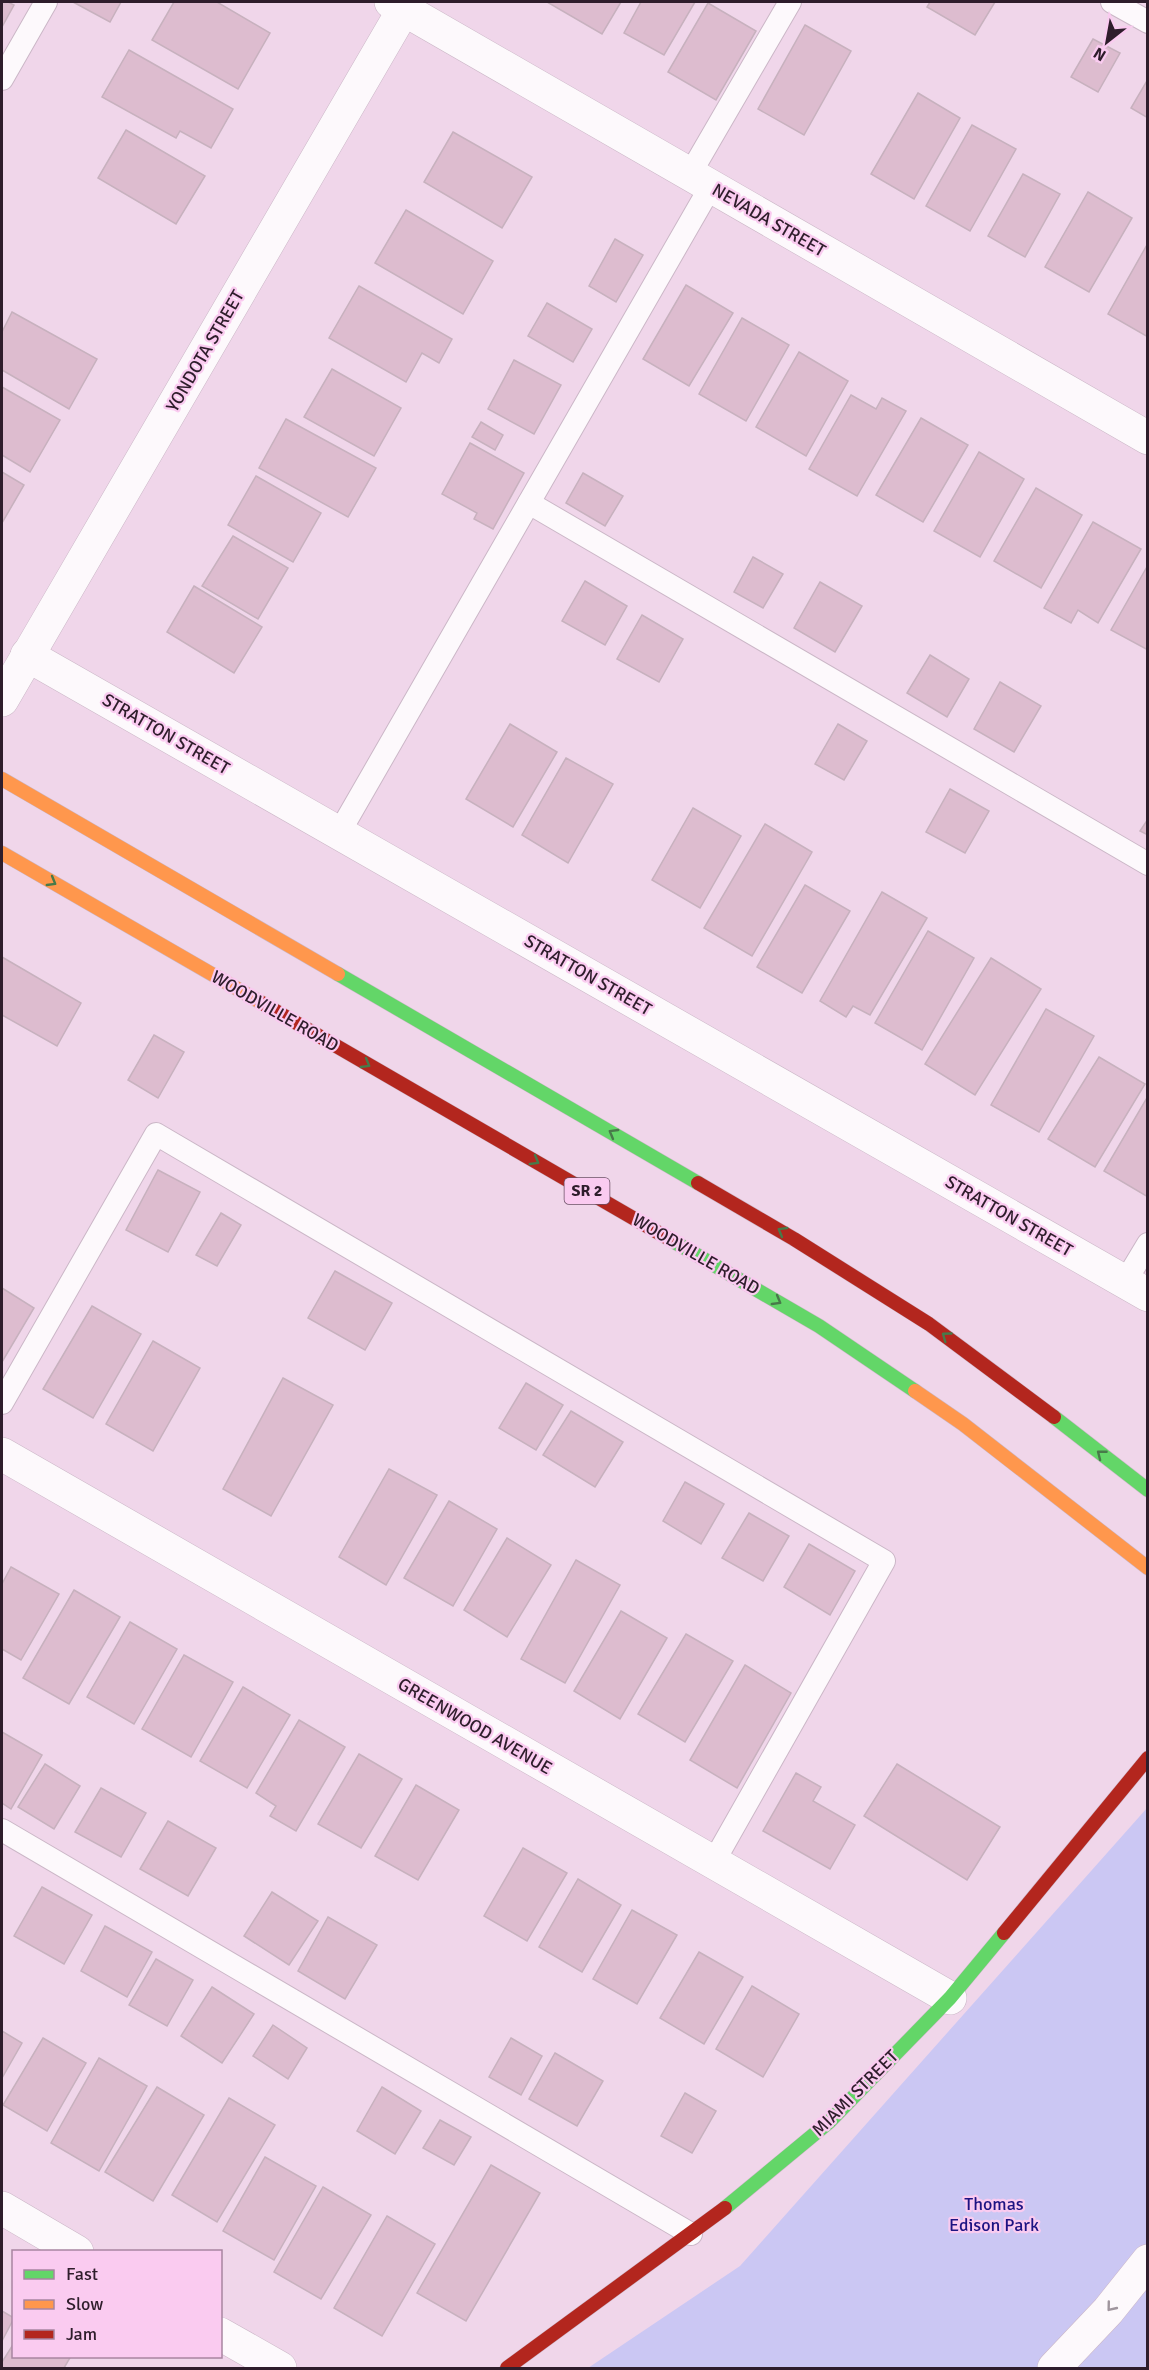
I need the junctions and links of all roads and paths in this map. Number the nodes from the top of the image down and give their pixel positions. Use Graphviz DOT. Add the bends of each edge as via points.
graph roads {
  1 [pos="46,2"];
  2 [pos="790,2"];
  3 [pos="1112,2"];
  4 [pos="401,4"];
  5 [pos="1148,22"];
  6 [pos="2,80"];
  7 [pos="700,180"];
  8 [pos="1148,438"];
  9 [pos="529,502"];
  10 [pos="27,655"];
  11 [pos="2,700"];
  12 [pos="2,779"];
  13 [pos="339,833"];
  14 [pos="2,852"];
  15 [pos="1148,864"];
  16 [pos="1148,1244"];
  17 [pos="1136,1289"];
  18 [pos="2,1403"];
  19 [pos="2,1454"];
  20 [pos="1148,1490"];
  21 [pos="1148,1568"];
  22 [pos="1148,1758"];
  23 [pos="2,1830"];
  24 [pos="713,1863"];
  25 [pos="950,1998"];
  26 [pos="2,2208"];
  27 [pos="691,2234"];
  28 [pos="74,2250"];
  29 [pos="1148,2261"];
  30 [pos="222,2335"];
  31 [pos="280,2368"];
  32 [pos="507,2368"];
  33 [pos="1054,2368"];
  1 -- 6 [label="lane"];
  2 -- 7 [label="lane"];
  3 -- 5 [label="lane"];
  4 -- 7 [label="street, NEVADA STREET"];
  4 -- 10 [label="street, YONDOTA STREET"];
  7 -- 8 [label="street, NEVADA STREET"];
  7 -- 9 [label="lane"];
  9 -- 13 [label="lane"];
  9 -- 15 [label="lane"];
  10 -- 11 [label="street, YONDOTA STREET"];
  10 -- 13 [label="street, STRATTON STREET"];
  20 -- 12 [label="main road, one-way" via="1002,1377 834,1263"];
  13 -- 17 [label="street, STRATTON STREET"];
  14 -- 21 [label="main road, WOODVILLE ROAD / SR 2, one-way" via="819,1326 963,1424"];
  16 -- 17 [label="lane"];
  18 -- 24 [label="lane" via="156,1134 884,1561"];
  19 -- 24 [label="street, GREENWOOD AVENUE"];
  22 -- 25 [label="main road, MIAMI STREET"];
  23 -- 27 [label="lane"];
  24 -- 25 [label="street, GREENWOOD AVENUE"];
  25 -- 27 [label="main road, MIAMI STREET" via="829,2122"];
  26 -- 28 [label="street"];
  27 -- 32 [label="main road, MIAMI STREET"];
  29 -- 33 [label="street, one-way"];
  30 -- 31 [label="street"];
}
